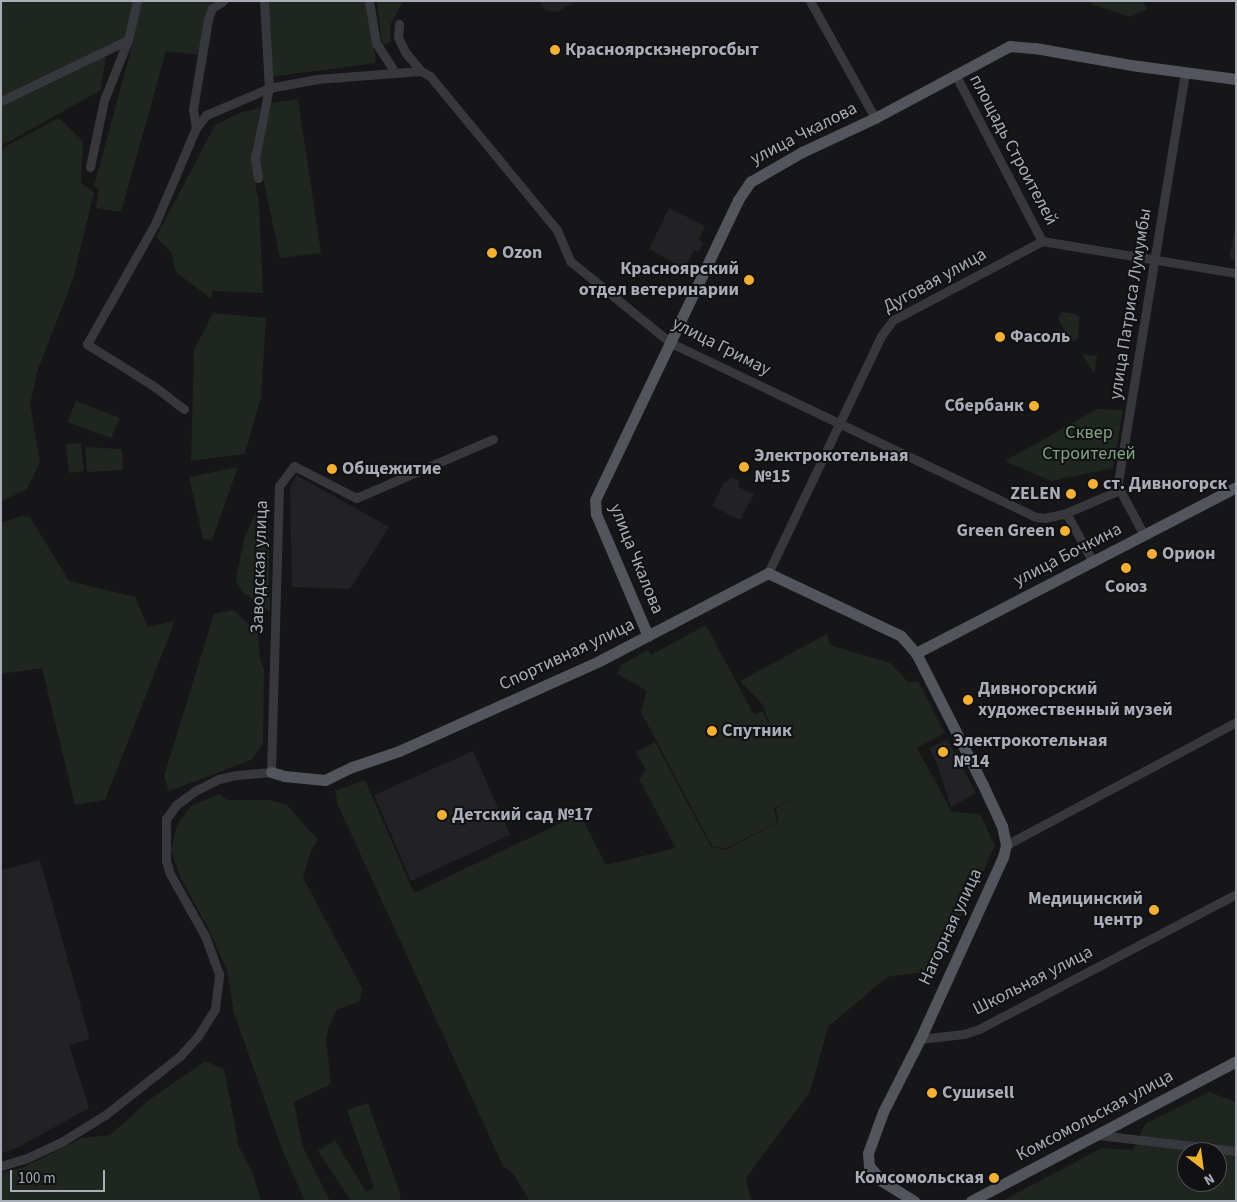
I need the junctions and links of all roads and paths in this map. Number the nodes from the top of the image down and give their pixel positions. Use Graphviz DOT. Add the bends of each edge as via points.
graph roads {
  1 [pos="137,1"];
  2 [pos="223,1"];
  3 [pos="264,1"];
  4 [pos="369,1"];
  5 [pos="810,1"];
  6 [pos="399,24"];
  7 [pos="128,40"];
  8 [pos="421,71"];
  9 [pos="395,72"];
  10 [pos="1185,73"];
  11 [pos="955,74"];
  12 [pos="1236,79"];
  13 [pos="269,88"];
  14 [pos="1,101"];
  15 [pos="874,118"];
  16 [pos="196,128"];
  17 [pos="90,167"];
  18 [pos="258,178"];
  19 [pos="1042,241"];
  20 [pos="1156,260"];
  21 [pos="1236,273"];
  22 [pos="671,343"];
  23 [pos="184,409"];
  24 [pos="840,423"];
  25 [pos="493,439"];
  26 [pos="1236,487"];
  27 [pos="1120,490"];
  28 [pos="1066,512"];
  29 [pos="1144,535"];
  30 [pos="1093,562"];
  31 [pos="768,573"];
  32 [pos="648,636"];
  33 [pos="916,653"];
  34 [pos="1236,722"];
  35 [pos="272,772"];
  36 [pos="1006,845"];
  37 [pos="1236,894"];
  38 [pos="920,1039"];
  39 [pos="1236,1061"];
  40 [pos="1098,1135"];
  41 [pos="1236,1151"];
  42 [pos="1,1166"];
  43 [pos="914,1201"];
  44 [pos="971,1201"];
  1 -- 7 [label="street"];
  2 -- 16 [label="street" via="212,8 208,19 193,109"];
  3 -- 13 [label="street"];
  4 -- 9 [label="street" via="376,42"];
  5 -- 15 [label="street"];
  6 -- 8 [label="street, улица Гримау" via="398,38"];
  7 -- 14 [label="street"];
  7 -- 17 [label="street" via="104,100"];
  8 -- 9 [label="street"];
  8 -- 22 [label="street, улица Гримау" via="430,76 558,230 570,261"];
  9 -- 13 [label="street" via="317,79"];
  10 -- 11 [label="main road, улица Чкалова" via="1015,46 998,51"];
  10 -- 12 [label="main road, улица Чкалова"];
  10 -- 20 [label="street, улица Патриса Лумумбы"];
  11 -- 15 [label="main road, улица Чкалова"];
  11 -- 19 [label="street, площадь Строителей"];
  13 -- 16 [label="street" via="206,115"];
  13 -- 18 [label="street" via="255,158"];
  15 -- 22 [label="main road, улица Чкалова" via="802,152 747,185"];
  16 -- 23 [label="street" via="155,224 87,344"];
  19 -- 20 [label="street"];
  19 -- 24 [label="street, Дуговая улица" via="890,322"];
  20 -- 21 [label="street"];
  20 -- 27 [label="street, улица Патриса Лумумбы" via="1118,482"];
  22 -- 24 [label="street, улица Гримау"];
  22 -- 32 [label="main road, улица Чкалова" via="594,506"];
  24 -- 28 [label="street, улица Гримау" via="1036,517"];
  24 -- 31 [label="street, Дуговая улица"];
  25 -- 35 [label="street, Заводская улица" via="356,498 294,466 279,486"];
  26 -- 29 [label="main road, улица Бочкина"];
  27 -- 28 [label="street, улица Гримау"];
  27 -- 29 [label="street"];
  28 -- 30 [label="street"];
  29 -- 30 [label="main road, улица Бочкина"];
  30 -- 33 [label="main road, улица Бочкина"];
  31 -- 32 [label="main road, Спортивная улица"];
  31 -- 33 [label="main road" via="901,636"];
  32 -- 35 [label="main road, Спортивная улица" via="463,723 325,780"];
  33 -- 36 [label="main road" via="997,814"];
  34 -- 36 [label="street"];
  35 -- 42 [label="street" via="219,779 176,805 166,819 170,874 205,936 219,974 214,1009 202,1030 180,1056 96,1122 27,1158"];
  36 -- 38 [label="main road, Нагорная улица"];
  37 -- 38 [label="street, Школьная улица" via="979,1028 964,1034"];
  38 -- 43 [label="main road, Нагорная улица" via="868,1153 870,1166 882,1181"];
  39 -- 40 [label="main road, Комсомольская улица"];
  40 -- 41 [label="street"];
  40 -- 44 [label="main road, Комсомольская улица"];
}
